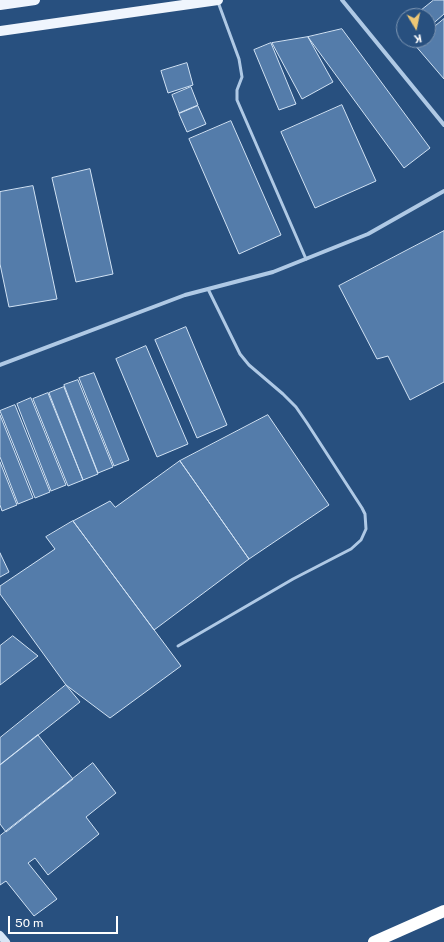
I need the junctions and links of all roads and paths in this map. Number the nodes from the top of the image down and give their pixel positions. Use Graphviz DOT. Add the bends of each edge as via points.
graph roads {
  1 [pos="35,0"];
  2 [pos="217,0"];
  3 [pos="342,0"];
  4 [pos="0,5"];
  5 [pos="0,31"];
  6 [pos="444,126"];
  7 [pos="444,191"];
  8 [pos="306,259"];
  9 [pos="208,289"];
  10 [pos="0,365"];
  11 [pos="178,646"];
  12 [pos="444,911"];
  13 [pos="0,935"];
  14 [pos="6,942"];
  15 [pos="374,942"];
  1 -- 4 [label="main road"];
  2 -- 5 [label="main road"];
  2 -- 8 [label="lane" via="239,58 242,77 237,90 237,100"];
  3 -- 6 [label="street"];
  7 -- 8 [label="street" via="368,234"];
  8 -- 9 [label="street" via="273,272"];
  9 -- 10 [label="street" via="185,295"];
  9 -- 11 [label="lane" via="240,354 283,394 312,429 362,508 366,529 361,540 351,549 293,579"];
  12 -- 15 [label="highway"];
  13 -- 14 [label="main road"];
}
